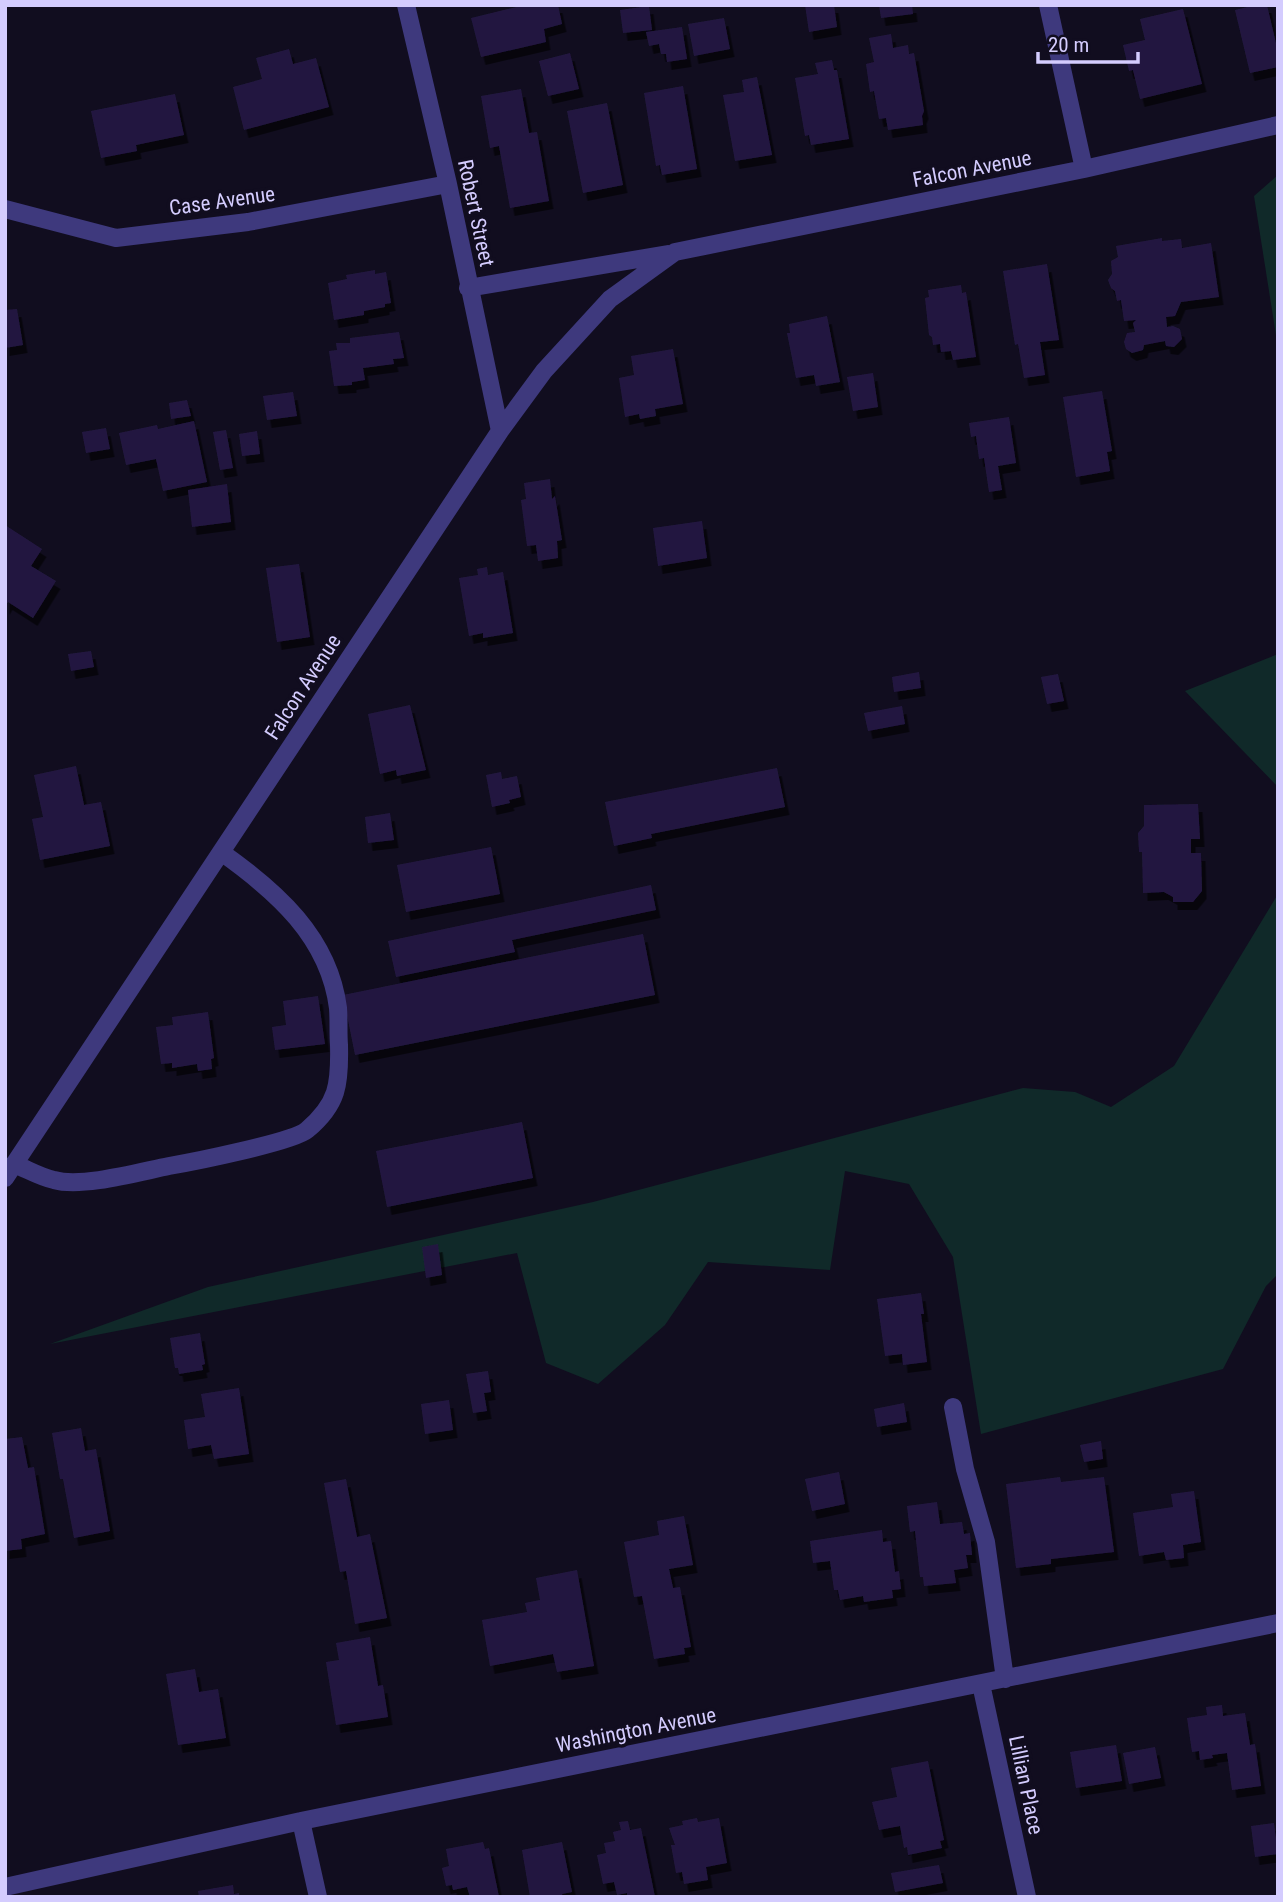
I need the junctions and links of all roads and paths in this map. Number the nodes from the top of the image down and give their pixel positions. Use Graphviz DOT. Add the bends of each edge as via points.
graph roads {
  1 [pos="406,5"];
  2 [pos="1048,5"];
  3 [pos="1278,125"];
  4 [pos="1084,169"];
  5 [pos="448,184"];
  6 [pos="5,209"];
  7 [pos="675,252"];
  8 [pos="468,288"];
  9 [pos="500,430"];
  10 [pos="221,852"];
  11 [pos="10,1171"];
  12 [pos="953,1407"];
  13 [pos="1278,1623"];
  14 [pos="1005,1679"];
  15 [pos="981,1684"];
  16 [pos="301,1821"];
  17 [pos="5,1887"];
  18 [pos="318,1897"];
  19 [pos="1027,1897"];
  1 -- 5 [label="street, Robert Street"];
  2 -- 4 [label="street"];
  3 -- 4 [label="street, Falcon Avenue"];
  4 -- 7 [label="street, Falcon Avenue"];
  5 -- 6 [label="street, Case Avenue" via="248,222 116,238"];
  5 -- 8 [label="street, Robert Street"];
  7 -- 8 [label="street, Falcon Avenue"];
  7 -- 9 [label="street, Falcon Avenue" via="610,299 544,371"];
  8 -- 9 [label="street, Robert Street"];
  9 -- 10 [label="street, Falcon Avenue"];
  10 -- 11 [label="street, Falcon Avenue"];
  10 -- 11 [label="street" via="262,881 313,937 338,1007 336,1096 305,1132 179,1165 82,1182"];
  12 -- 14 [label="street" via="986,1542"];
  13 -- 14 [label="street, Washington Avenue"];
  14 -- 15 [label="street, Washington Avenue"];
  15 -- 16 [label="street, Washington Avenue"];
  15 -- 19 [label="street, Lillian Place"];
  16 -- 17 [label="street, Washington Avenue"];
  16 -- 18 [label="street"];
}
